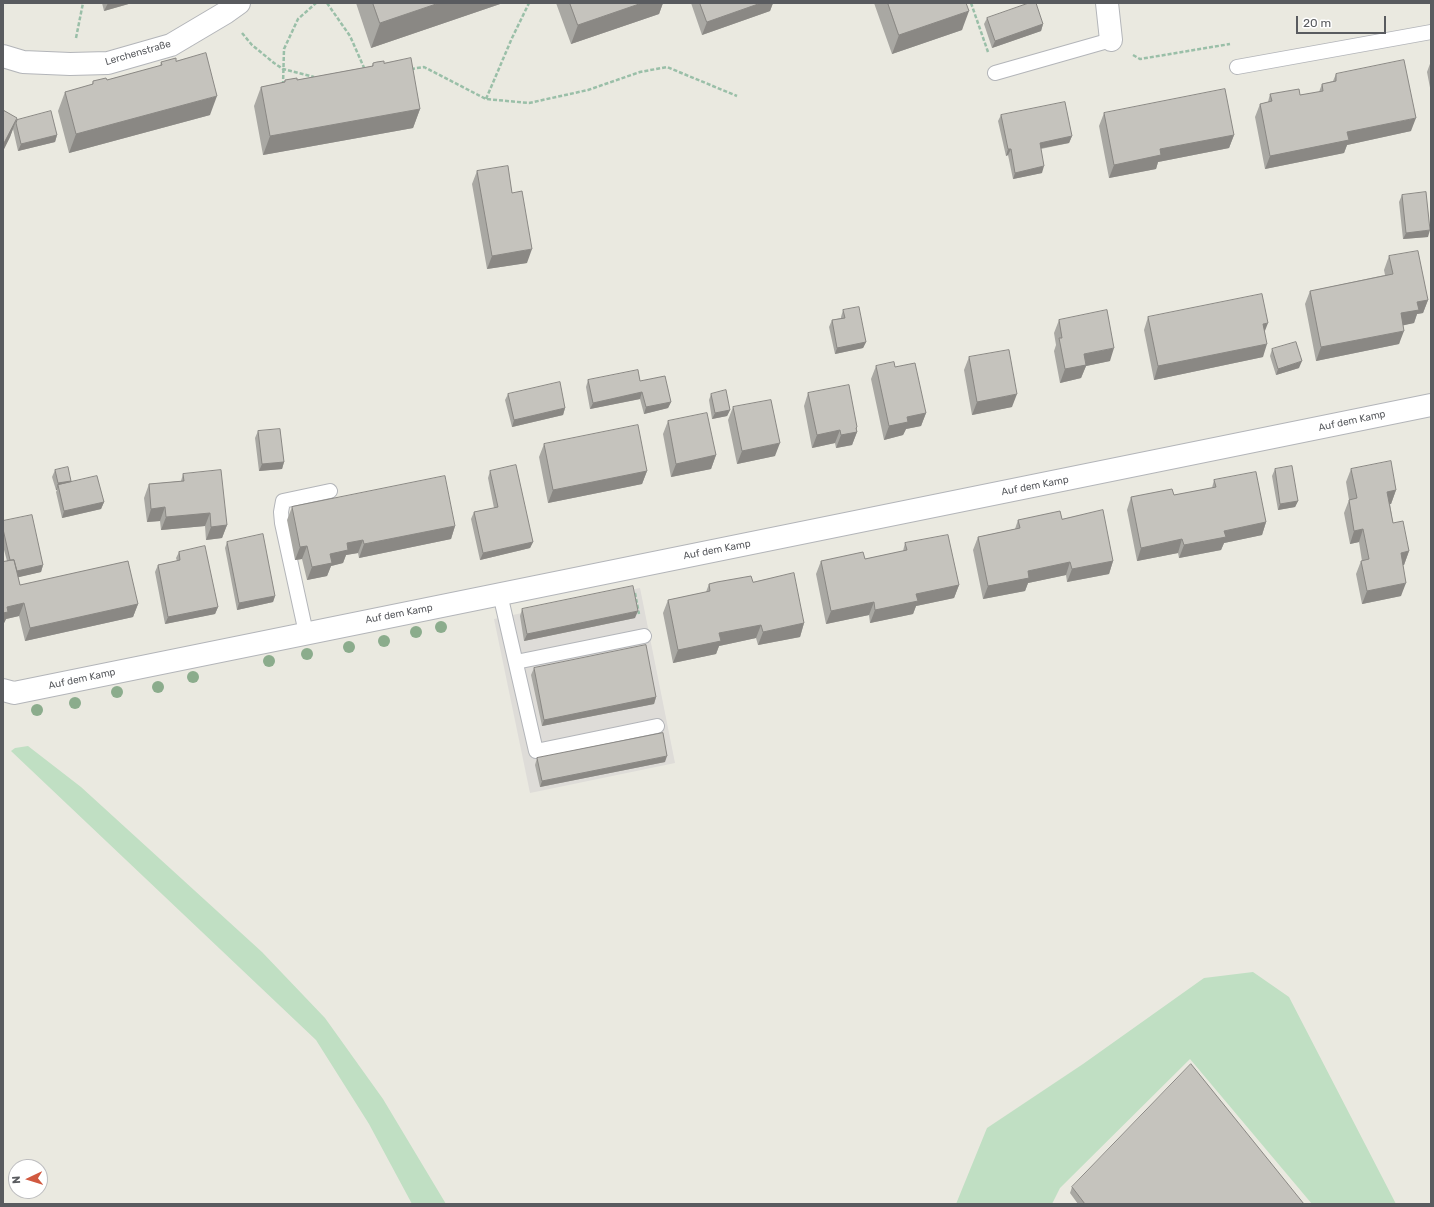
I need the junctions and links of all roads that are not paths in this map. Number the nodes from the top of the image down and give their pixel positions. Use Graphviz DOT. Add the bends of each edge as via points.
graph roads {
  1 [pos="1107,3"];
  2 [pos="232,8"];
  3 [pos="1431,32"];
  4 [pos="1111,40"];
  5 [pos="3,56"];
  6 [pos="1237,67"];
  7 [pos="995,73"];
  8 [pos="1431,405"];
  9 [pos="330,491"];
  10 [pos="500,594"];
  11 [pos="306,633"];
  12 [pos="644,636"];
  13 [pos="516,662"];
  14 [pos="3,690"];
  15 [pos="657,726"];
  1 -- 4 [label="street"];
  2 -- 5 [label="street, Lerchenstraße" via="171,45 108,63 23,62"];
  3 -- 6 [label="lane"];
  4 -- 7 [label="lane"];
  8 -- 10 [label="street, Auf dem Kamp"];
  9 -- 11 [label="lane" via="283,501 281,512"];
  10 -- 11 [label="street, Auf dem Kamp"];
  10 -- 13 [label="lane"];
  11 -- 14 [label="street, Auf dem Kamp" via="14,693"];
  12 -- 13 [label="lane"];
  13 -- 15 [label="lane" via="536,751"];
}
